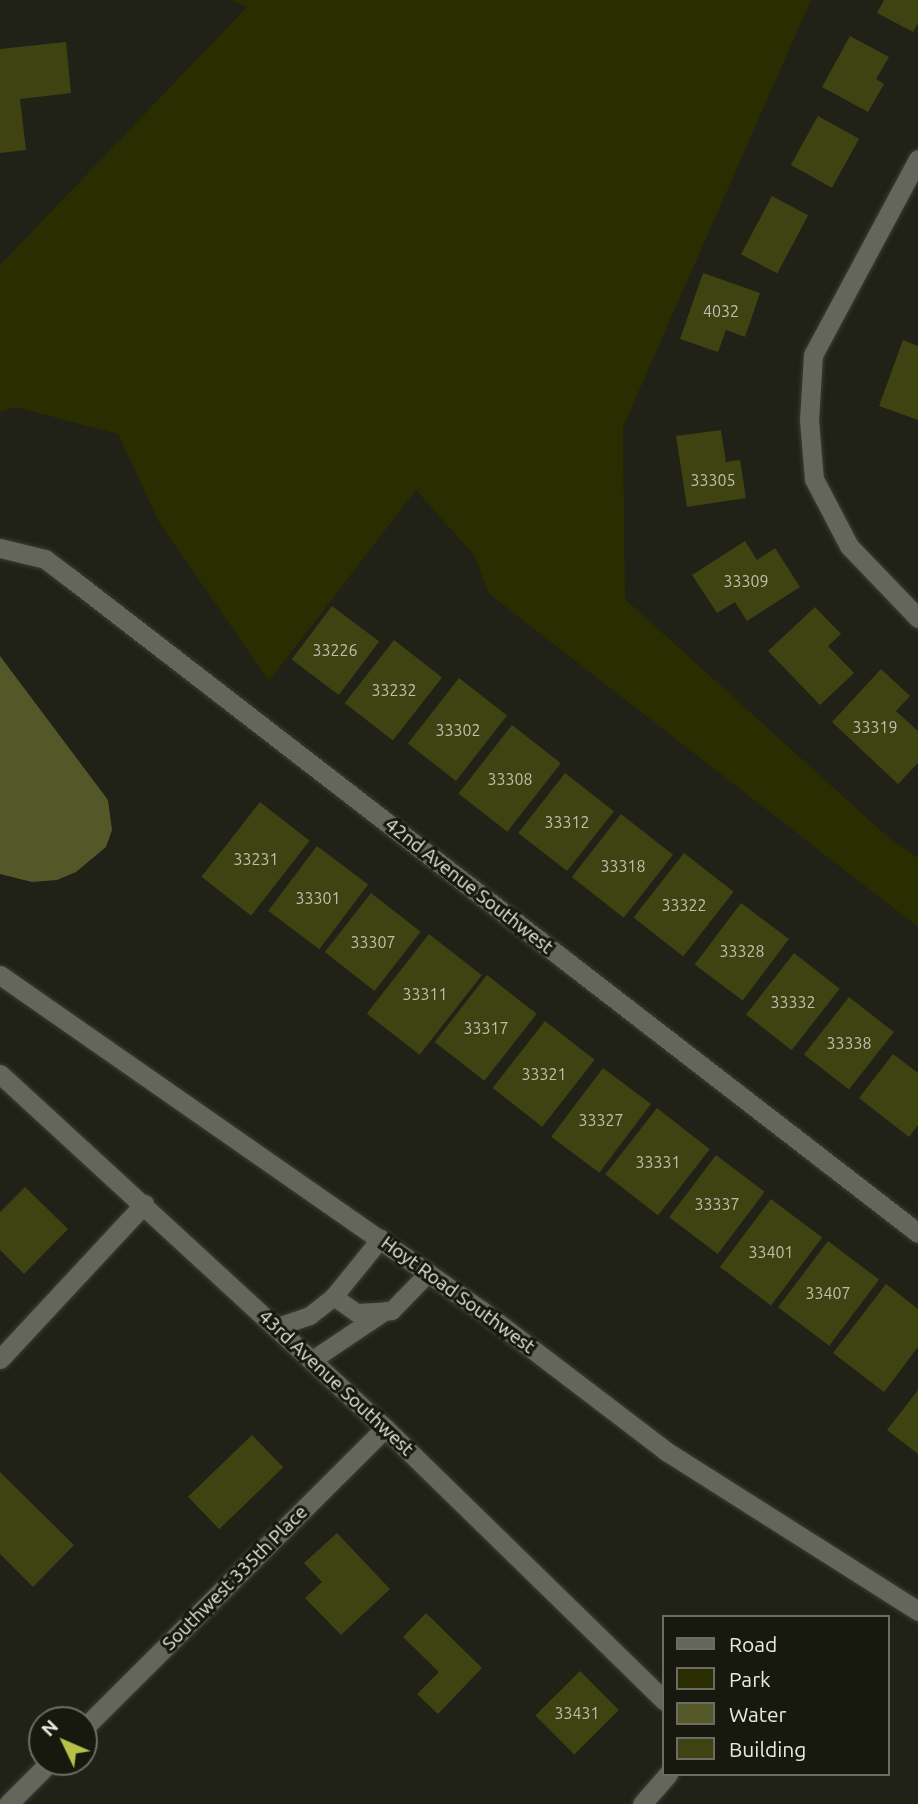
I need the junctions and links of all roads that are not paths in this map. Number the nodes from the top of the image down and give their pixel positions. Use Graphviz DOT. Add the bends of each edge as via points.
graph roads {
  1 [pos="918,159"];
  2 [pos="7,549"];
  3 [pos="918,618"];
  4 [pos="0,975"];
  5 [pos="0,1074"];
  6 [pos="144,1204"];
  7 [pos="918,1233"];
  8 [pos="381,1239"];
  9 [pos="429,1273"];
  10 [pos="334,1297"];
  11 [pos="386,1311"];
  12 [pos="278,1327"];
  13 [pos="0,1359"];
  14 [pos="313,1360"];
  15 [pos="385,1428"];
  16 [pos="918,1611"];
  17 [pos="662,1698"];
  18 [pos="98,1714"];
  19 [pos="36,1776"];
  20 [pos="666,1776"];
  21 [pos="8,1804"];
  22 [pos="642,1804"];
  1 -- 3 [label="street" via="814,355 809,420 814,479 849,546"];
  2 -- 7 [label="street, 42nd Avenue Southwest" via="45,559 69,577"];
  4 -- 8 [label="street, Hoyt Road Southwest"];
  5 -- 6 [label="street, 43rd Avenue Southwest"];
  6 -- 12 [label="street, 43rd Avenue Southwest"];
  6 -- 13 [label="street"];
  8 -- 9 [label="street, Hoyt Road Southwest"];
  8 -- 10 [label="lane"];
  9 -- 11 [label="lane"];
  9 -- 16 [label="street, Hoyt Road Southwest" via="666,1451"];
  10 -- 11 [label="lane" via="357,1313"];
  10 -- 12 [label="lane" via="310,1316"];
  11 -- 14 [label="lane"];
  12 -- 14 [label="street, 43rd Avenue Southwest"];
  14 -- 15 [label="street, 43rd Avenue Southwest"];
  15 -- 17 [label="street, 43rd Avenue Southwest"];
  15 -- 18 [label="street, Southwest 335th Place"];
  19 -- 21 [label="street"];
  20 -- 22 [label="street"];
}
